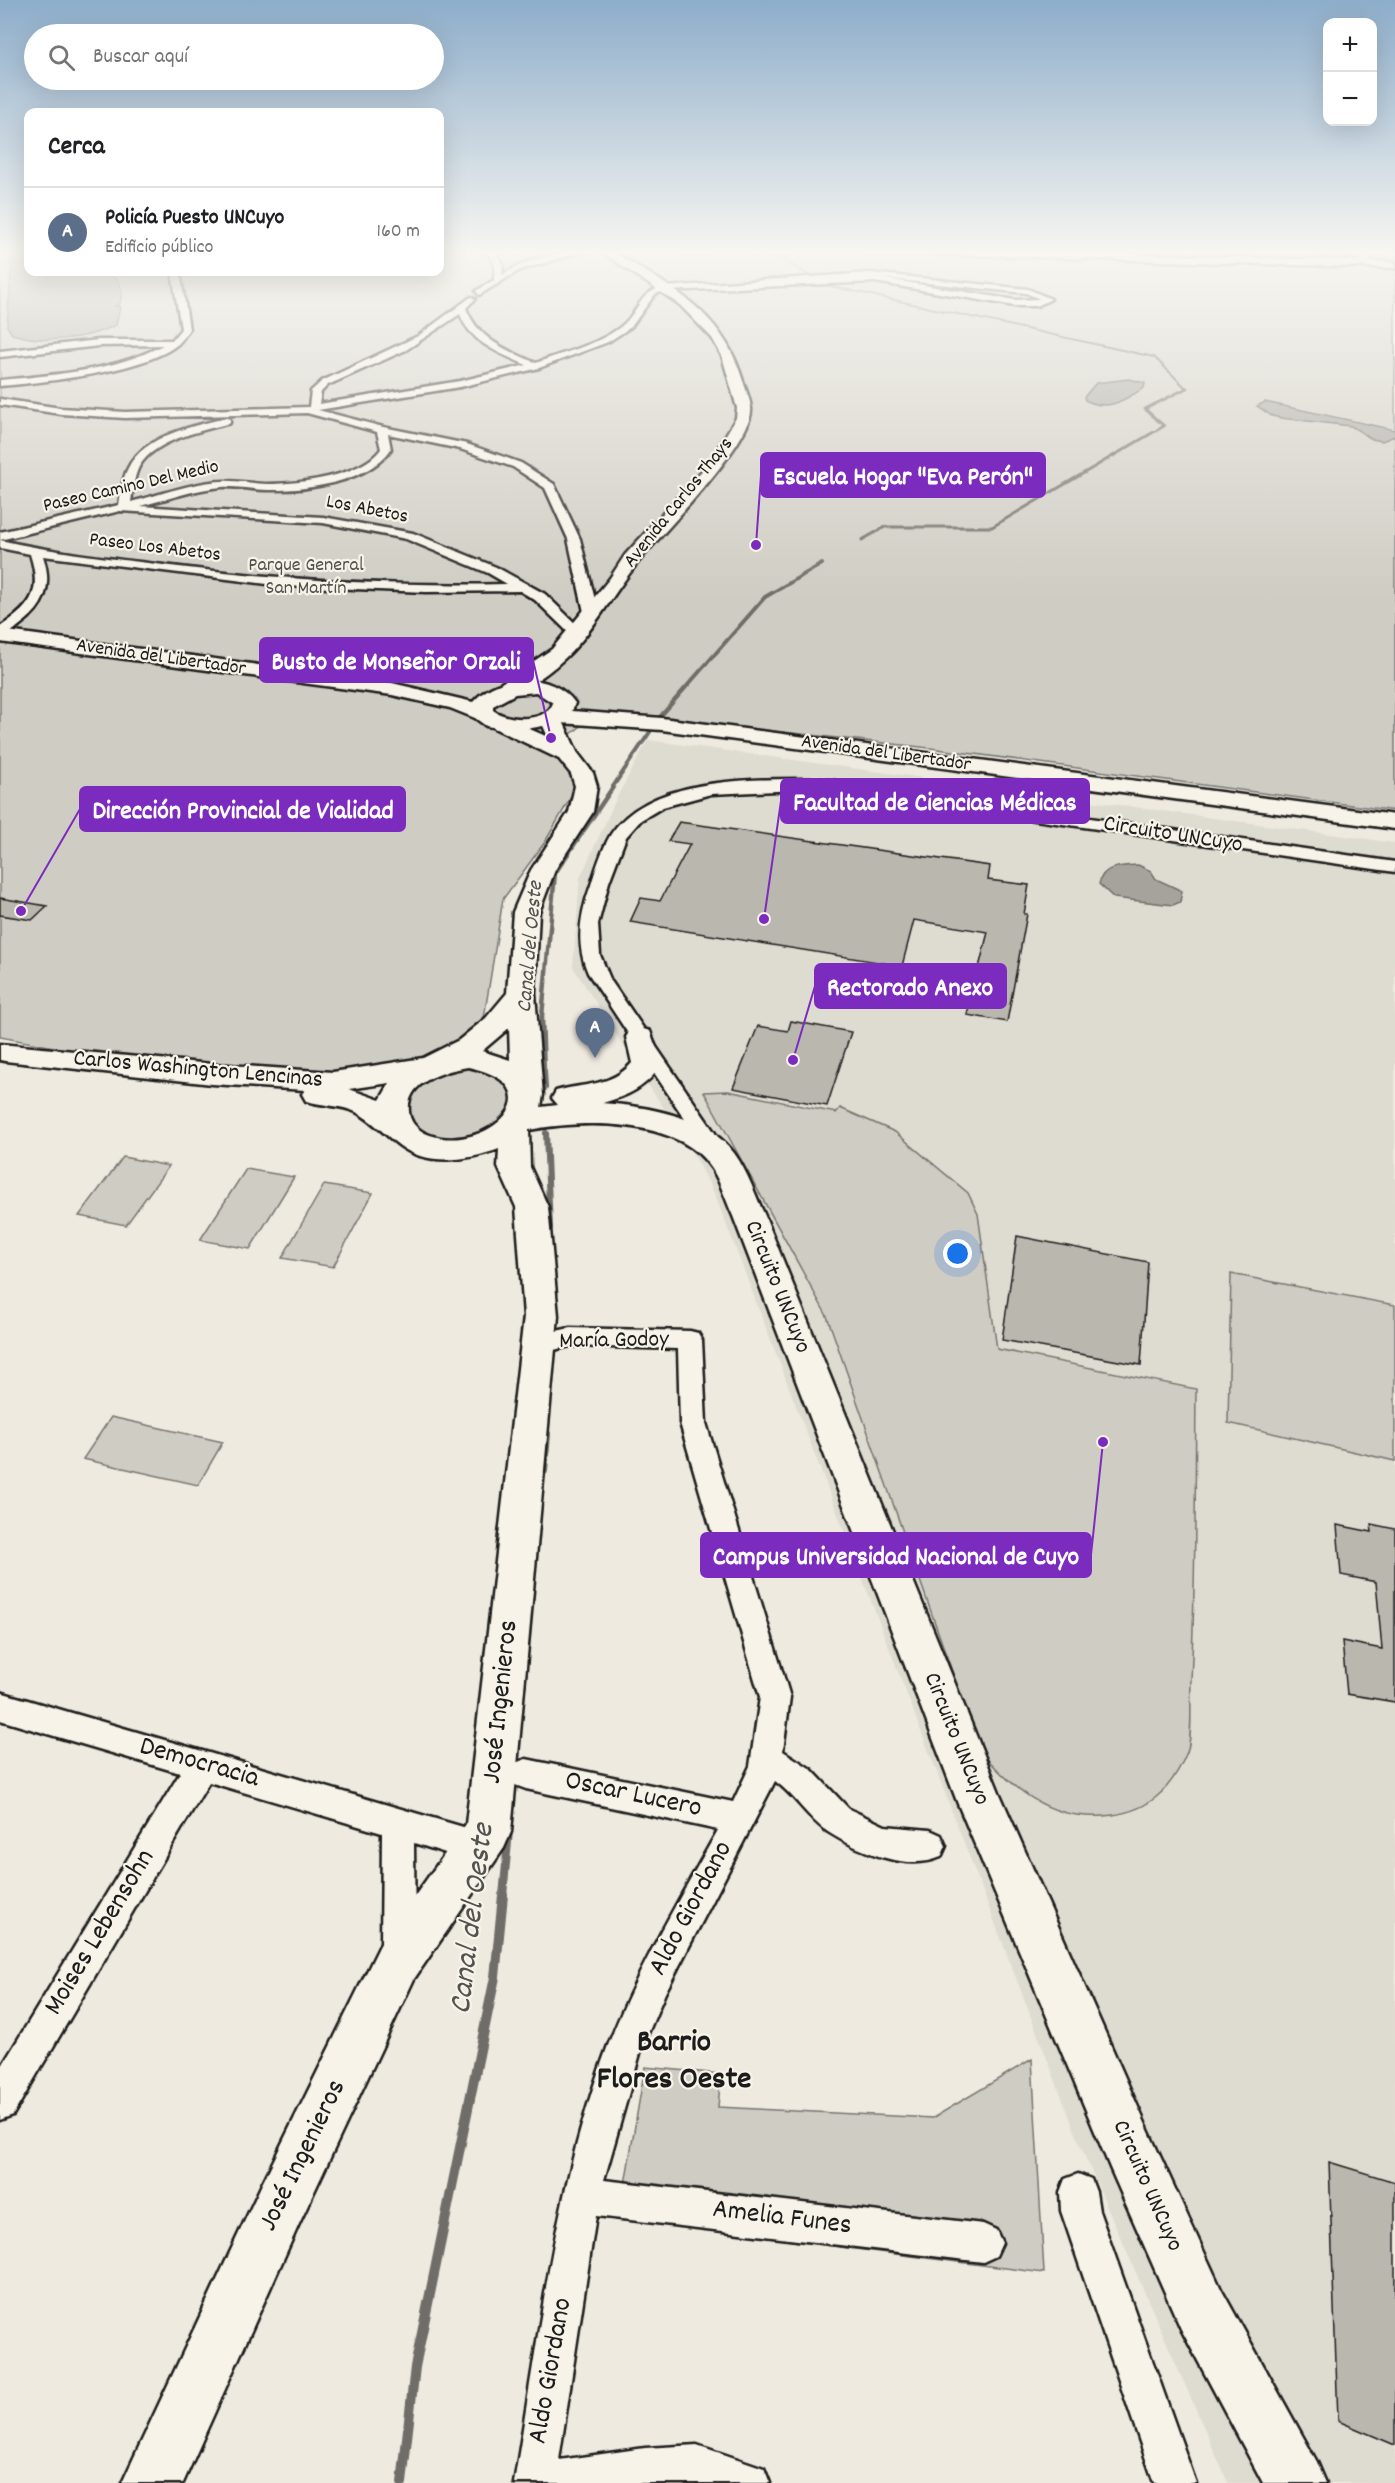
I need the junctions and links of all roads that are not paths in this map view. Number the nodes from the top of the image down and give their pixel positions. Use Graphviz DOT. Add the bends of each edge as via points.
graph roads {
  1 [pos="75,367"];
  2 [pos="108,367"];
  3 [pos="362,367"];
  4 [pos="532,367"];
  5 [pos="731,367"];
  6 [pos="0,378"];
  7 [pos="0,383"];
  8 [pos="0,402"];
  9 [pos="313,410"];
  10 [pos="257,412"];
  11 [pos="382,430"];
  12 [pos="124,509"];
  13 [pos="0,536"];
  14 [pos="0,544"];
  15 [pos="35,552"];
  16 [pos="522,587"];
  17 [pos="591,612"];
  18 [pos="576,632"];
  19 [pos="0,635"];
  20 [pos="559,653"];
  21 [pos="392,689"];
  22 [pos="501,691"];
  23 [pos="556,706"];
  24 [pos="493,718"];
  25 [pos="567,754"];
  26 [pos="1395,822"];
  27 [pos="1395,867"];
  28 [pos="521,994"];
  29 [pos="640,1037"];
  30 [pos="2,1051"];
  31 [pos="435,1064"];
  32 [pos="527,1090"];
  33 [pos="516,1125"];
  34 [pos="403,1132"];
  35 [pos="478,1146"];
  36 [pos="720,1156"];
  37 [pos="514,1167"];
  38 [pos="690,1340"];
  39 [pos="538,1344"];
  40 [pos="0,1706"];
  41 [pos="767,1758"];
  42 [pos="202,1765"];
  43 [pos="526,1774"];
  44 [pos="741,1819"];
  45 [pos="398,1822"];
  46 [pos="930,1846"];
  47 [pos="477,1848"];
  48 [pos="397,1962"];
  49 [pos="0,2102"];
  50 [pos="1078,2192"];
  51 [pos="581,2196"];
  52 [pos="983,2243"];
  53 [pos="152,2483"];
  54 [pos="535,2483"];
  55 [pos="542,2483"];
  56 [pos="749,2483"];
  57 [pos="1175,2483"];
  58 [pos="1296,2483"];
  1 -- 6 [label="street"];
  2 -- 7 [label="street"];
  3 -- 9 [label="street" via="325,383 316,391"];
  4 -- 9 [label="street"];
  5 -- 17 [label="street, Avenida Carlos Thays" via="744,408 743,418 715,465 631,559"];
  8 -- 10 [label="street" via="115,414"];
  9 -- 10 [label="street"];
  9 -- 11 [label="street"];
  10 -- 12 [label="street" via="188,432 150,449 133,466"];
  11 -- 12 [label="street, Paseo Camino Del Medio" via="386,449 379,459 343,476 295,486 221,484"];
  11 -- 17 [label="street" via="463,446 517,465 550,486 573,539"];
  12 -- 13 [label="street, Paseo Camino Del Medio"];
  12 -- 16 [label="street, Los Abetos" via="322,520 370,527 409,536 492,570"];
  14 -- 15 [label="street, Paseo Los Abetos"];
  15 -- 16 [label="street, Paseo Los Abetos" via="323,586 431,590"];
  15 -- 19 [label="street" via="43,570 42,594 25,617"];
  16 -- 18 [label="street, Los Abetos" via="540,597"];
  17 -- 18 [label="street, Avenida Carlos Thays"];
  18 -- 20 [label="street, Avenida Carlos Thays"];
  19 -- 21 [label="street, Avenida del Libertador"];
  20 -- 22 [label="street, Avenida Carlos Thays"];
  20 -- 23 [label="street, Avenida Carlos Thays" via="553,678"];
  21 -- 22 [label="street, Avenida del Libertador"];
  21 -- 24 [label="street, Avenida del Libertador" via="431,697"];
  22 -- 23 [label="street, Avenida del Libertador" via="531,687"];
  22 -- 24 [label="street" via="482,705"];
  23 -- 24 [label="street" via="530,725"];
  23 -- 25 [label="street"];
  23 -- 26 [label="street, Avenida del Libertador" via="662,724"];
  24 -- 25 [label="street"];
  25 -- 28 [label="street" via="582,773 585,799 531,895 526,912"];
  27 -- 29 [label="street, Circuito UNCuyo" via="820,784 767,783 679,796 657,804 620,835 589,913 593,964"];
  28 -- 31 [label="street" via="495,1028 472,1047"];
  28 -- 32 [label="street"];
  29 -- 32 [label="street" via="647,1064 624,1084 598,1097 567,1098"];
  29 -- 36 [label="street, Circuito UNCuyo"];
  30 -- 31 [label="street, Carlos Washington Lencinas" via="212,1074 333,1082"];
  30 -- 34 [label="street, Carlos Washington Lencinas" via="154,1078 345,1097 375,1107"];
  31 -- 32 [label="street" via="468,1058 494,1062 514,1072"];
  31 -- 34 [label="street" via="407,1080 395,1097 393,1115"];
  32 -- 33 [label="street" via="528,1103"];
  33 -- 35 [label="street"];
  33 -- 36 [label="street" via="555,1114 627,1115 690,1135"];
  33 -- 37 [label="street, José Ingenieros"];
  34 -- 35 [label="street" via="417,1142 436,1147"];
  35 -- 37 [label="street"];
  36 -- 58 [label="street, Circuito UNCuyo" via="749,1216 981,1804 1130,2151 1201,2309"];
  37 -- 39 [label="street, José Ingenieros" via="532,1207 541,1316"];
  38 -- 39 [label="street, María Godoy" via="570,1337"];
  38 -- 41 [label="street, Aldo Giordano" via="693,1424 775,1697"];
  39 -- 47 [label="street, José Ingenieros" via="488,1832"];
  40 -- 42 [label="street, Democracia"];
  41 -- 44 [label="street, Aldo Giordano"];
  41 -- 46 [label="street" via="800,1780 838,1820 883,1842"];
  42 -- 45 [label="street, Democracia"];
  42 -- 49 [label="street, Moises Lebensohn"];
  43 -- 44 [label="street, Oscar Lucero"];
  44 -- 51 [label="street, Aldo Giordano" via="653,1981 624,2050"];
  45 -- 47 [label="street, Democracia"];
  45 -- 48 [label="street"];
  47 -- 48 [label="street, José Ingenieros"];
  48 -- 53 [label="street, José Ingenieros"];
  50 -- 57 [label="street" via="1080,2211"];
  51 -- 52 [label="street, Amelia Funes"];
  51 -- 54 [label="street, Aldo Giordano"];
  55 -- 56 [label="street" via="645,2468 697,2465"];
}
